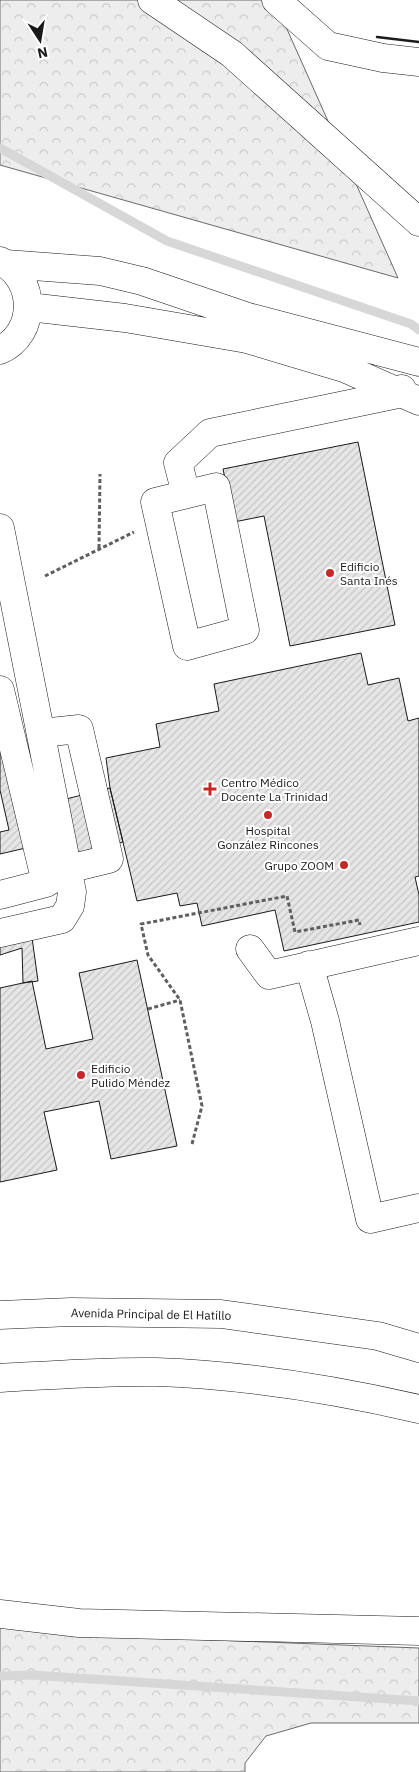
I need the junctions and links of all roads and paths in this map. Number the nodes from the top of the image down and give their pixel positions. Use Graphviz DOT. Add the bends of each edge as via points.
graph roads {
  1 [pos="152,0"];
  2 [pos="276,0"];
  3 [pos="419,62"];
  4 [pos="419,222"];
  5 [pos="3,262"];
  6 [pos="29,307"];
  7 [pos="0,350"];
  8 [pos="419,362"];
  9 [pos="409,397"];
  10 [pos="100,474"];
  11 [pos="186,494"];
  12 [pos="0,528"];
  13 [pos="115,542"];
  14 [pos="99,548"];
  15 [pos="45,576"];
  16 [pos="0,690"];
  17 [pos="41,733"];
  18 [pos="57,876"];
  19 [pos="0,895"];
  20 [pos="358,920"];
  21 [pos="0,933"];
  22 [pos="419,941"];
  23 [pos="250,949"];
  24 [pos="309,965"];
  25 [pos="180,1000"];
  26 [pos="148,1009"];
  27 [pos="192,1144"];
  28 [pos="419,1208"];
  29 [pos="0,1315"];
  30 [pos="419,1348"];
  31 [pos="0,1378"];
  32 [pos="419,1409"];
  33 [pos="0,1614"];
  34 [pos="419,1632"];
  1 -- 4 [label="street" via="232,54"];
  2 -- 3 [label="street" via="328,46"];
  5 -- 6 [label="street" via="18,275 26,290"];
  5 -- 8 [label="street" via="100,271 142,281 248,316"];
  6 -- 7 [label="street" via="26,322 18,336"];
  6 -- 9 [label="street" via="125,318 247,339 344,368"];
  8 -- 9 [label="street"];
  9 -- 11 [label="street" via="210,433 178,463"];
  10 -- 14 [label="path"];
  11 -- 11 [label="street" via="155,502 187,646 245,630 216,487"];
  12 -- 17 [label="street"];
  13 -- 14 [label="path"];
  14 -- 15 [label="path"];
  16 -- 18 [label="street"];
  17 -- 18 [label="street"];
  17 -- 18 [label="street" via="79,729 109,859"];
  18 -- 19 [label="street"];
  18 -- 21 [label="street" via="72,892 70,906 62,919"];
  20 -- 25 [label="path" via="294,932 287,896 141,924 148,955"];
  22 -- 24 [label="street"];
  23 -- 24 [label="street" via="269,975"];
  24 -- 28 [label="street" via="370,1219"];
  25 -- 26 [label="path"];
  25 -- 27 [label="path" via="202,1106"];
  29 -- 30 [label="street, Avenida Principal de El Hatillo" via="71,1312 221,1314 378,1336"];
  31 -- 32 [label="street" via="165,1373 278,1382"];
  33 -- 34 [label="street" via="78,1623"];
}
